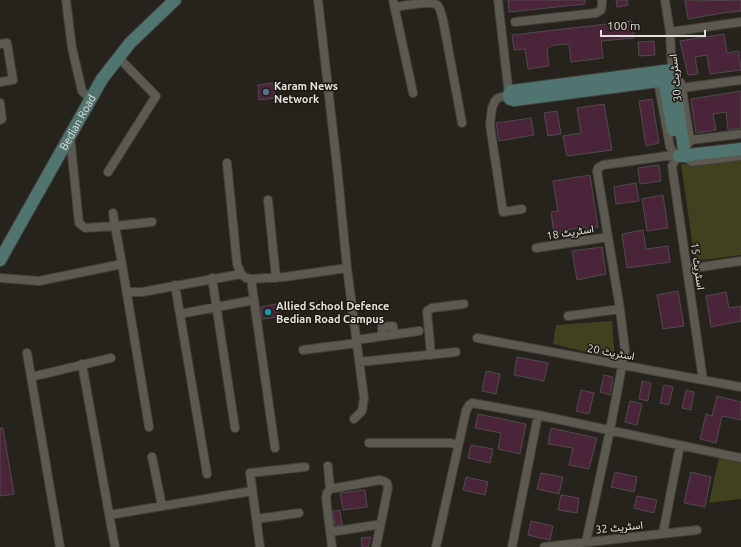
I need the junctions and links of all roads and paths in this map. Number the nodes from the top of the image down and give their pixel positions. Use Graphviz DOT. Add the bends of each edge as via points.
graph roads {
  1 [pos="66,0"];
  2 [pos="175,0"];
  3 [pos="318,0"];
  4 [pos="498,0"];
  5 [pos="602,0"];
  6 [pos="665,0"];
  7 [pos="394,4"];
  8 [pos="515,22"];
  9 [pos="741,22"];
  10 [pos="670,32"];
  11 [pos="0,44"];
  12 [pos="118,58"];
  13 [pos="669,79"];
  14 [pos="741,80"];
  15 [pos="0,82"];
  16 [pos="647,87"];
  17 [pos="413,93"];
  18 [pos="509,95"];
  19 [pos="90,99"];
  20 [pos="0,103"];
  21 [pos="0,120"];
  22 [pos="462,123"];
  23 [pos="741,134"];
  24 [pos="70,135"];
  25 [pos="741,142"];
  26 [pos="741,149"];
  27 [pos="682,150"];
  28 [pos="741,156"];
  29 [pos="228,163"];
  30 [pos="108,172"];
  31 [pos="268,200"];
  32 [pos="522,209"];
  33 [pos="113,213"];
  34 [pos="152,222"];
  35 [pos="115,226"];
  36 [pos="608,237"];
  37 [pos="536,248"];
  38 [pos="0,260"];
  39 [pos="741,261"];
  40 [pos="122,264"];
  41 [pos="347,268"];
  42 [pos="688,269"];
  43 [pos="241,274"];
  44 [pos="0,278"];
  45 [pos="212,278"];
  46 [pos="276,278"];
  47 [pos="251,279"];
  48 [pos="175,285"];
  49 [pos="127,292"];
  50 [pos="254,300"];
  51 [pos="464,304"];
  52 [pos="216,307"];
  53 [pos="620,309"];
  54 [pos="180,314"];
  55 [pos="568,316"];
  56 [pos="419,331"];
  57 [pos="477,338"];
  58 [pos="356,341"];
  59 [pos="303,350"];
  60 [pos="456,352"];
  61 [pos="27,354"];
  62 [pos="431,355"];
  63 [pos="111,358"];
  64 [pos="359,362"];
  65 [pos="82,364"];
  66 [pos="623,365"];
  67 [pos="31,377"];
  68 [pos="704,380"];
  69 [pos="741,388"];
  70 [pos="538,415"];
  71 [pos="354,420"];
  72 [pos="149,427"];
  73 [pos="235,428"];
  74 [pos="610,430"];
  75 [pos="369,443"];
  76 [pos="458,445"];
  77 [pos="680,445"];
  78 [pos="275,448"];
  79 [pos="152,457"];
  80 [pos="741,458"];
  81 [pos="306,466"];
  82 [pos="328,466"];
  83 [pos="207,474"];
  84 [pos="330,489"];
  85 [pos="252,491"];
  86 [pos="162,506"];
  87 [pos="299,513"];
  88 [pos="109,515"];
  89 [pos="257,519"];
  90 [pos="380,526"];
  91 [pos="697,530"];
  92 [pos="330,532"];
  93 [pos="663,533"];
  94 [pos="586,542"];
  95 [pos="60,547"];
  96 [pos="115,547"];
  97 [pos="260,547"];
  98 [pos="332,547"];
  99 [pos="376,547"];
  100 [pos="436,547"];
  101 [pos="512,547"];
  102 [pos="544,547"];
  1 -- 19 [label="street" via="72,48 82,90"];
  2 -- 12 [label="street, Bedian Road"];
  3 -- 41 [label="street"];
  4 -- 18 [label="street"];
  5 -- 8 [label="street" via="601,10 596,13"];
  6 -- 10 [label="street, اسٹریٹ 30"];
  7 -- 17 [label="street"];
  7 -- 22 [label="street" via="432,2 440,9"];
  9 -- 10 [label="street"];
  10 -- 13 [label="street, اسٹریٹ 30"];
  11 -- 15 [label="street" via="7,43 13,80"];
  12 -- 19 [label="street, Bedian Road"];
  12 -- 30 [label="street" via="156,96"];
  13 -- 14 [label="street"];
  13 -- 16 [label="street"];
  13 -- 18 [label="street" via="510,92"];
  13 -- 27 [label="street, اسٹریٹ 30"];
  13 -- 27 [label="street" via="670,147"];
  18 -- 32 [label="street" via="495,101 490,125 503,212"];
  19 -- 24 [label="street, Bedian Road"];
  20 -- 21 [label="street"];
  23 -- 27 [label="street"];
  24 -- 35 [label="street" via="79,223 85,228"];
  24 -- 38 [label="street, Bedian Road"];
  25 -- 27 [label="street"];
  26 -- 27 [label="street"];
  27 -- 28 [label="street" via="692,162"];
  27 -- 36 [label="street" via="666,156 603,165 598,168 597,178"];
  27 -- 42 [label="street, اسٹریٹ 15" via="672,166"];
  29 -- 43 [label="street" via="237,264"];
  31 -- 46 [label="street"];
  33 -- 35 [label="street"];
  34 -- 35 [label="street"];
  35 -- 40 [label="street"];
  36 -- 37 [label="street, اسٹریٹ 18"];
  36 -- 53 [label="street"];
  39 -- 42 [label="street"];
  40 -- 44 [label="street" via="39,281"];
  40 -- 49 [label="street"];
  41 -- 46 [label="street"];
  41 -- 58 [label="street"];
  42 -- 68 [label="street, اسٹریٹ 15"];
  43 -- 45 [label="street"];
  43 -- 47 [label="street"];
  45 -- 48 [label="street"];
  45 -- 52 [label="street"];
  46 -- 47 [label="street"];
  47 -- 50 [label="street"];
  48 -- 49 [label="street" via="142,292"];
  48 -- 54 [label="street"];
  49 -- 72 [label="street"];
  50 -- 52 [label="street"];
  50 -- 78 [label="street"];
  51 -- 62 [label="street" via="432,308 427,311"];
  52 -- 54 [label="street"];
  52 -- 73 [label="street"];
  53 -- 55 [label="street"];
  53 -- 66 [label="street" via="625,350"];
  54 -- 83 [label="street"];
  56 -- 58 [label="street" via="394,334 394,326 382,327 382,336"];
  57 -- 66 [label="street, اسٹریٹ 20"];
  58 -- 59 [label="street"];
  58 -- 64 [label="street"];
  60 -- 62 [label="street"];
  61 -- 67 [label="street"];
  62 -- 64 [label="street"];
  63 -- 65 [label="street"];
  64 -- 71 [label="street" via="364,398 362,411"];
  65 -- 67 [label="street"];
  65 -- 88 [label="street"];
  66 -- 68 [label="street, اسٹریٹ 20"];
  66 -- 74 [label="street"];
  67 -- 95 [label="street"];
  68 -- 69 [label="street, اسٹریٹ 20"];
  70 -- 74 [label="street"];
  70 -- 76 [label="street" via="472,403 467,408"];
  70 -- 101 [label="street"];
  74 -- 77 [label="street"];
  74 -- 94 [label="street"];
  75 -- 76 [label="street"];
  76 -- 100 [label="street"];
  77 -- 80 [label="street"];
  77 -- 93 [label="street"];
  79 -- 86 [label="street"];
  81 -- 85 [label="street" via="250,474"];
  82 -- 84 [label="street"];
  84 -- 90 [label="street" via="380,480 387,483"];
  84 -- 92 [label="street" via="326,498"];
  85 -- 86 [label="street"];
  85 -- 89 [label="street"];
  86 -- 88 [label="street"];
  87 -- 89 [label="street"];
  88 -- 96 [label="street"];
  89 -- 97 [label="street"];
  90 -- 92 [label="street"];
  90 -- 99 [label="street"];
  91 -- 93 [label="street, اسٹریٹ 32"];
  92 -- 98 [label="street"];
  93 -- 94 [label="street, اسٹریٹ 32"];
  94 -- 102 [label="street, اسٹریٹ 32"];
}
